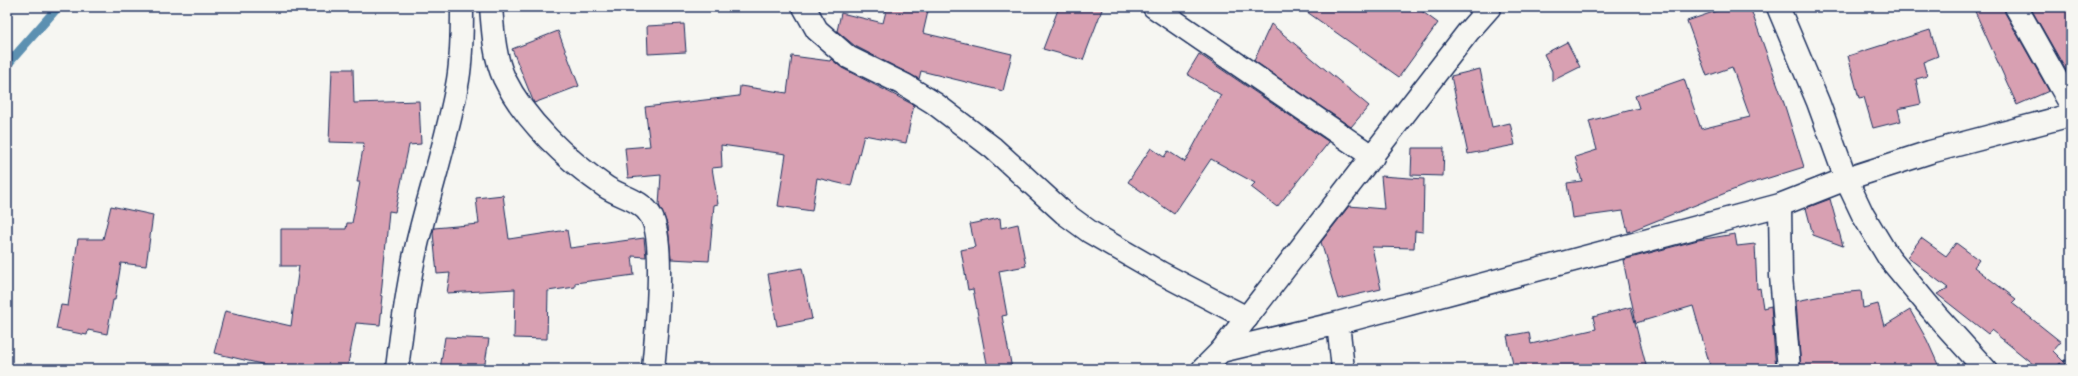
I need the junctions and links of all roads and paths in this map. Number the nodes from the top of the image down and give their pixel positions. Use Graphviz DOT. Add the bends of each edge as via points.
graph roads {
  1 [pos="462,7"];
  2 [pos="491,7"];
  3 [pos="804,7"];
  4 [pos="1154,7"];
  5 [pos="1490,7"];
  6 [pos="1778,7"];
  7 [pos="2016,7"];
  8 [pos="2071,105"];
  9 [pos="2071,115"];
  10 [pos="1373,157"];
  11 [pos="1846,179"];
  12 [pos="1780,205"];
  13 [pos="1247,318"];
  14 [pos="1338,323"];
  15 [pos="1221,351"];
  16 [pos="2071,356"];
  17 [pos="397,369"];
  18 [pos="654,369"];
  19 [pos="1203,369"];
  20 [pos="1343,369"];
  21 [pos="1790,369"];
  22 [pos="1985,369"];
  23 [pos="2054,369"];
  1 -- 17 [label="street" via="458,79 450,121 418,241 405,307"];
  2 -- 18 [label="street" via="495,46 504,78 529,116 556,147 585,172 616,194 641,204 651,215 656,228 658,272"];
  3 -- 13 [label="street" via="817,30 848,57 905,85 940,107 993,148 1064,213 1090,232"];
  4 -- 10 [label="street"];
  5 -- 10 [label="street"];
  6 -- 11 [label="street" via="1818,102"];
  7 -- 8 [label="street"];
  9 -- 11 [label="street" via="1930,152"];
  10 -- 13 [label="street"];
  11 -- 12 [label="street"];
  11 -- 22 [label="street" via="1863,215 1889,258"];
  12 -- 14 [label="street"];
  12 -- 21 [label="street" via="1782,276"];
  13 -- 15 [label="street"];
  14 -- 15 [label="street"];
  14 -- 20 [label="street"];
  15 -- 19 [label="street"];
  16 -- 23 [label="path"];
}
